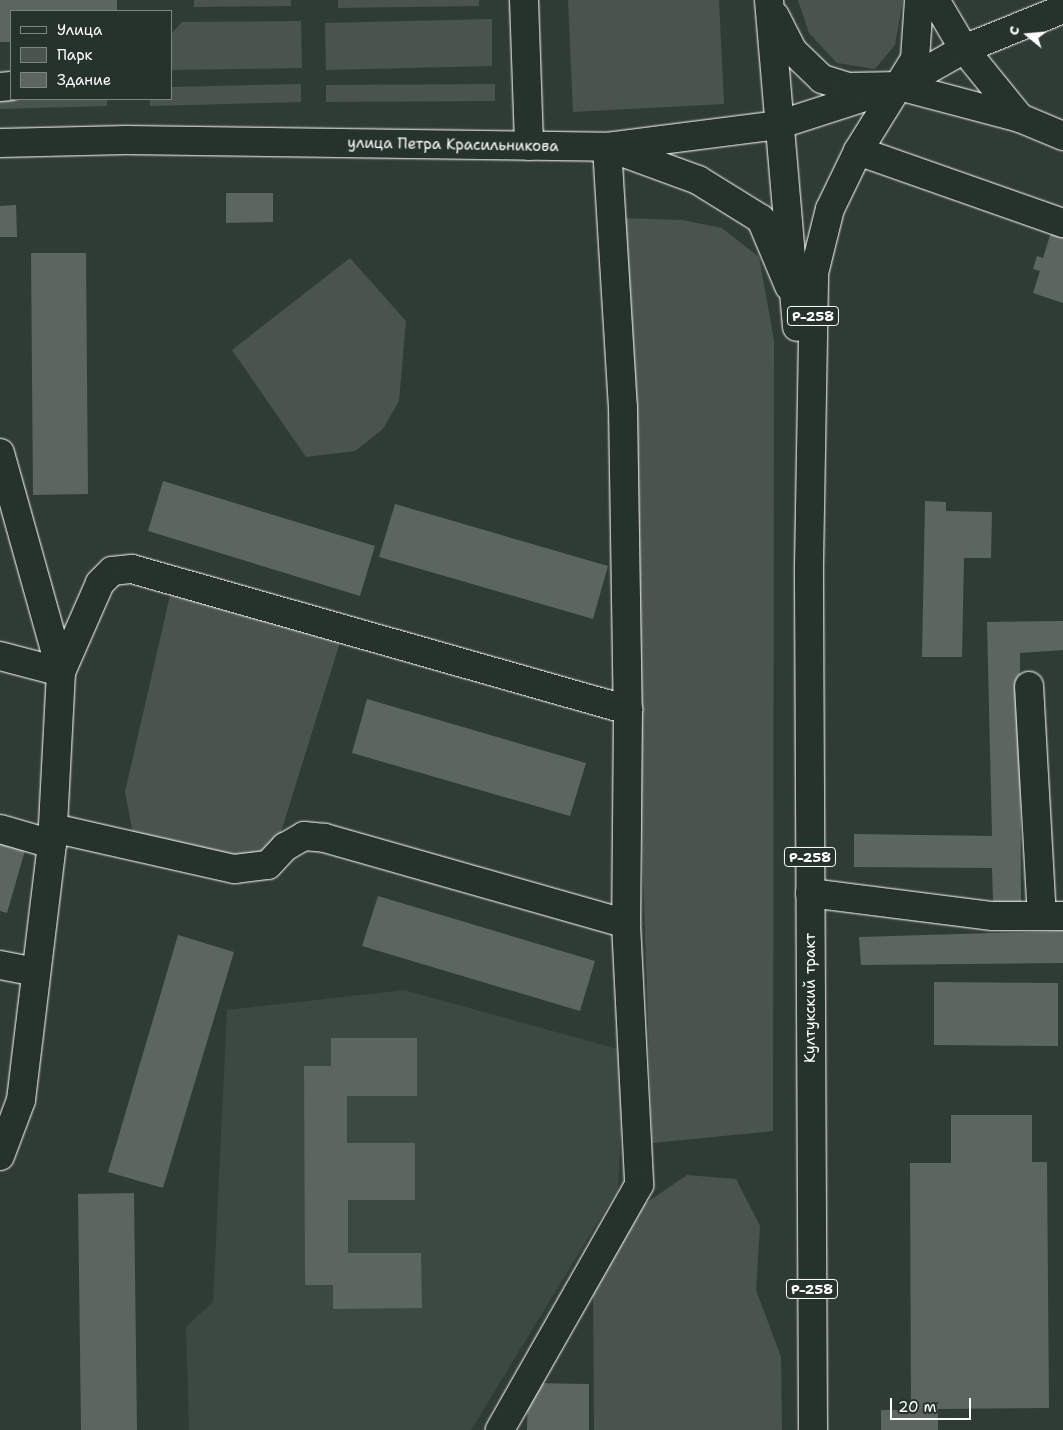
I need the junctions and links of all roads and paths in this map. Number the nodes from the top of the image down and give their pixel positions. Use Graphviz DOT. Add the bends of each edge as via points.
graph roads {
  1 [pos="524,0"];
  2 [pos="769,0"];
  3 [pos="919,0"];
  4 [pos="935,0"];
  5 [pos="1063,9"];
  6 [pos="964,49"];
  7 [pos="899,86"];
  8 [pos="1020,118"];
  9 [pos="778,125"];
  10 [pos="1063,136"];
  11 [pos="0,143"];
  12 [pos="529,146"];
  13 [pos="607,147"];
  14 [pos="858,151"];
  15 [pos="1063,223"];
  16 [pos="796,306"];
  17 [pos="0,453"];
  18 [pos="809,566"];
  19 [pos="0,656"];
  20 [pos="60,672"];
  21 [pos="1029,686"];
  22 [pos="628,710"];
  23 [pos="0,829"];
  24 [pos="52,836"];
  25 [pos="810,893"];
  26 [pos="1053,916"];
  27 [pos="626,924"];
  28 [pos="0,965"];
  29 [pos="35,972"];
  30 [pos="0,1156"];
  31 [pos="500,1430"];
  32 [pos="813,1430"];
  1 -- 12 [label="main road"];
  2 -- 7 [label="main road, Р-258" via="784,37 811,72 848,87"];
  2 -- 9 [label="main road, Р-258"];
  3 -- 7 [label="main road, Р-258" via="918,46 909,73"];
  4 -- 6 [label="main road"];
  5 -- 6 [label="main road, улица Петра Красильникова"];
  6 -- 7 [label="main road, улица Петра Красильникова"];
  6 -- 8 [label="main road"];
  7 -- 8 [label="main road"];
  7 -- 9 [label="main road, улица Петра Красильникова"];
  7 -- 14 [label="main road, Р-258"];
  8 -- 10 [label="main road"];
  9 -- 13 [label="main road, улица Петра Красильникова"];
  9 -- 16 [label="main road, Р-258"];
  11 -- 12 [label="main road, улица Петра Красильникова"];
  12 -- 13 [label="main road, улица Петра Красильникова"];
  13 -- 16 [label="main road" via="698,180 762,219"];
  13 -- 22 [label="main road" via="622,406"];
  14 -- 15 [label="main road"];
  14 -- 18 [label="main road, Р-258" via="822,228 814,273"];
  16 -- 18 [label="main road, Р-258"];
  17 -- 20 [label="main road"];
  18 -- 25 [label="main road, Култукский тракт / Р-258"];
  19 -- 20 [label="main road"];
  20 -- 22 [label="main road" via="100,583 112,570 132,569"];
  20 -- 24 [label="main road"];
  21 -- 26 [label="main road"];
  22 -- 27 [label="main road"];
  23 -- 24 [label="main road"];
  24 -- 27 [label="main road" via="234,869 268,865 285,847 304,836 325,838"];
  24 -- 29 [label="main road"];
  25 -- 26 [label="main road" via="993,916"];
  25 -- 32 [label="main road, Култукский тракт / Р-258"];
  27 -- 31 [label="main road" via="639,1185"];
  28 -- 29 [label="main road"];
  29 -- 30 [label="main road" via="21,1100"];
}
